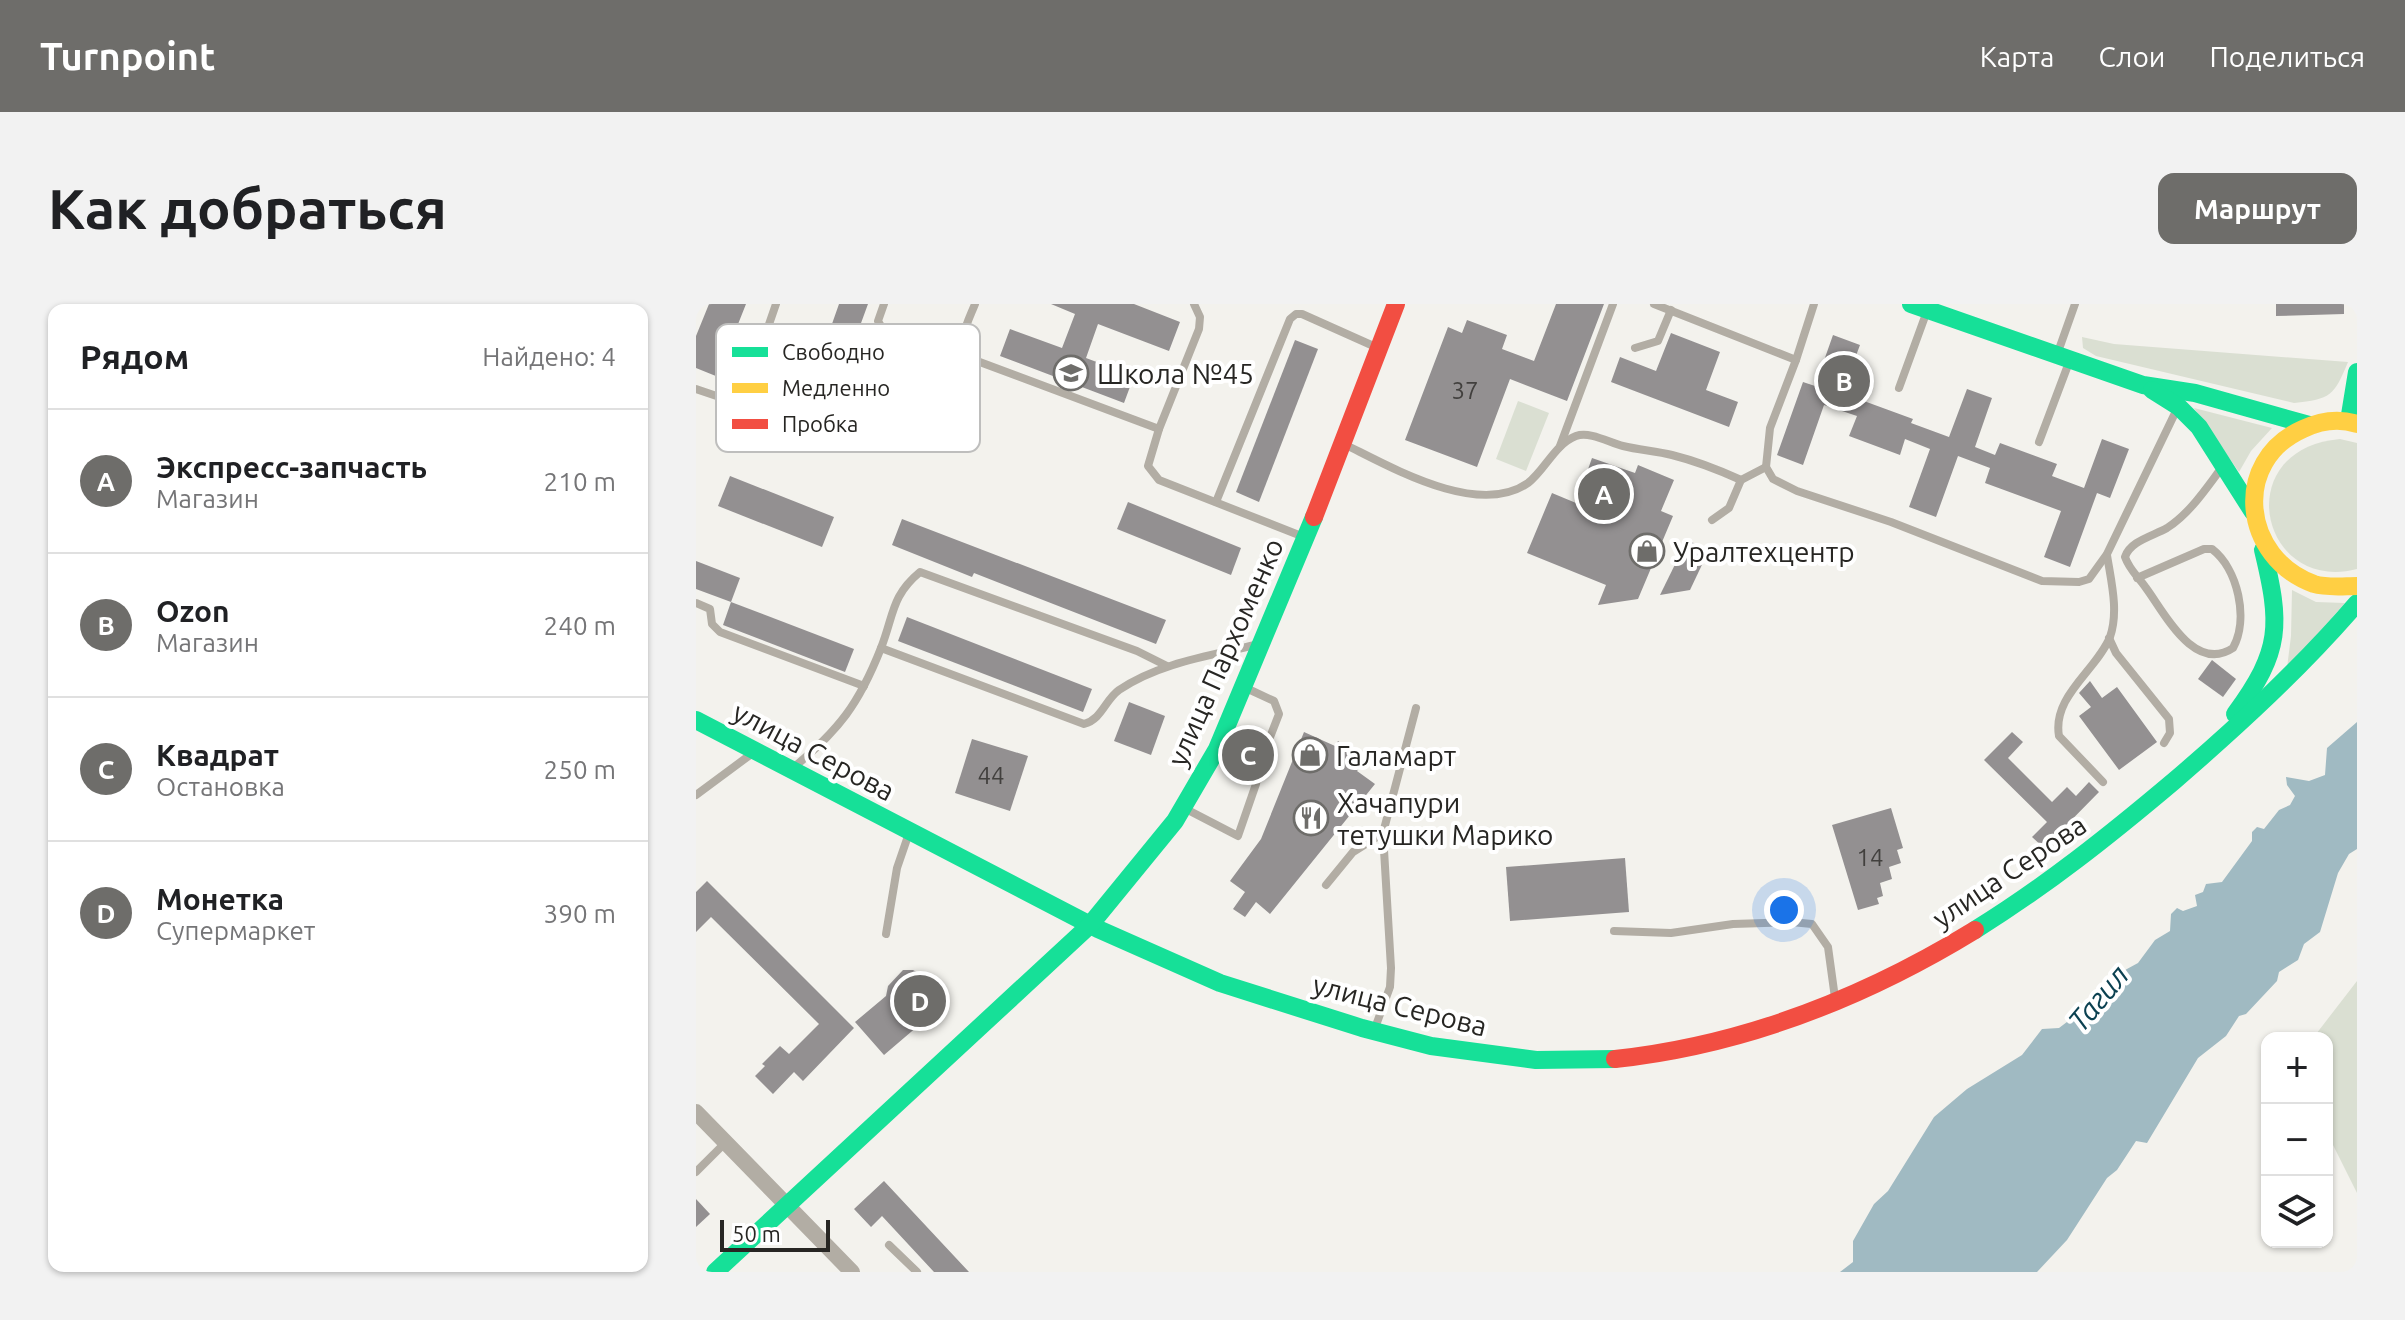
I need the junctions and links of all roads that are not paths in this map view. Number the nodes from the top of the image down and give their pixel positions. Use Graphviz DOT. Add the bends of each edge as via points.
graph roads {
  1 [pos="776,304"];
  2 [pos="884,304"];
  3 [pos="975,304"];
  4 [pos="1194,304"];
  5 [pos="1396,304"];
  6 [pos="1613,304"];
  7 [pos="1654,304"];
  8 [pos="1814,304"];
  9 [pos="2075,304"];
  10 [pos="1919,307"];
  11 [pos="1671,310"];
  12 [pos="769,324"];
  13 [pos="880,324"];
  14 [pos="967,324"];
  15 [pos="1379,348"];
  16 [pos="1635,348"];
  17 [pos="2063,359"];
  18 [pos="1796,360"];
  19 [pos="980,362"];
  20 [pos="2357,372"];
  21 [pos="2143,385"];
  22 [pos="1899,388"];
  23 [pos="696,389"];
  24 [pos="716,396"];
  25 [pos="2179,407"];
  26 [pos="2353,422"];
  27 [pos="2309,425"];
  28 [pos="1159,429"];
  29 [pos="2039,442"];
  30 [pos="1343,443"];
  31 [pos="1560,447"];
  32 [pos="2224,466"];
  33 [pos="1766,467"];
  34 [pos="1741,480"];
  35 [pos="1216,502"];
  36 [pos="2253,512"];
  37 [pos="1712,520"];
  38 [pos="1306,538"];
  39 [pos="2260,539"];
  40 [pos="2107,554"];
  41 [pos="2137,578"];
  42 [pos="2357,586"];
  43 [pos="696,603"];
  44 [pos="2357,603"];
  45 [pos="2109,638"];
  46 [pos="1260,644"];
  47 [pos="881,648"];
  48 [pos="1167,666"];
  49 [pos="864,686"];
  50 [pos="1242,686"];
  51 [pos="1416,708"];
  52 [pos="696,720"];
  53 [pos="2164,743"];
  54 [pos="2213,748"];
  55 [pos="755,752"];
  56 [pos="790,770"];
  57 [pos="2103,782"];
  58 [pos="696,795"];
  59 [pos="1184,807"];
  60 [pos="910,832"];
  61 [pos="1383,833"];
  62 [pos="1326,885"];
  63 [pos="1090,925"];
  64 [pos="1614,931"];
  65 [pos="886,934"];
  66 [pos="1836,1003"];
  67 [pos="1374,1032"];
  68 [pos="696,1112"];
  69 [pos="725,1143"];
  70 [pos="696,1172"];
  71 [pos="787,1207"];
  72 [pos="889,1245"];
  73 [pos="715,1272"];
  74 [pos="852,1272"];
  75 [pos="917,1272"];
  1 -- 12 [label="lane"];
  2 -- 13 [label="lane"];
  3 -- 14 [label="lane"];
  4 -- 28 [label="lane" via="1199,329"];
  5 -- 15 [label="main road, улица Пархоменко"];
  6 -- 31 [label="lane"];
  7 -- 11 [label="lane"];
  8 -- 18 [label="lane"];
  9 -- 17 [label="lane"];
  10 -- 17 [label="main road"];
  10 -- 22 [label="lane"];
  11 -- 16 [label="lane" via="1658,341"];
  11 -- 18 [label="lane"];
  15 -- 30 [label="main road, улица Пархоменко"];
  15 -- 35 [label="lane" via="1302,314 1290,319"];
  17 -- 21 [label="main road"];
  17 -- 29 [label="lane"];
  18 -- 33 [label="lane" via="1770,428"];
  19 -- 28 [label="lane"];
  20 -- 26 [label="main road"];
  21 -- 25 [label="main road"];
  21 -- 27 [label="main road" via="2195,393"];
  23 -- 24 [label="lane"];
  25 -- 32 [label="main road"];
  25 -- 40 [label="lane"];
  26 -- 27 [label="main road"];
  27 -- 36 [label="main road" via="2289,435 2267,459 2254,489"];
  28 -- 35 [label="lane" via="1148,459 1151,472"];
  30 -- 31 [label="lane" via="1421,481 1491,495 1507,494 1527,483"];
  30 -- 38 [label="main road, улица Пархоменко"];
  31 -- 34 [label="lane" via="1588,435 1685,459"];
  32 -- 36 [label="main road"];
  32 -- 41 [label="lane" via="2184,514 2127,551 2126,561"];
  33 -- 34 [label="lane"];
  33 -- 40 [label="lane" via="1773,479 1797,491 2042,581 2089,579"];
  34 -- 37 [label="lane" via="1729,508"];
  35 -- 38 [label="lane"];
  36 -- 39 [label="main road, улица Серова"];
  38 -- 46 [label="main road, улица Пархоменко"];
  39 -- 42 [label="main road" via="2289,574 2310,584"];
  39 -- 54 [label="main road, улица Серова" via="2275,597 2273,645 2267,668"];
  40 -- 45 [label="lane" via="2114,600"];
  41 -- 41 [label="lane" via="2175,631 2203,653 2215,656 2233,648 2238,589 2212,549"];
  43 -- 49 [label="lane" via="710,609 712,624 720,632"];
  44 -- 54 [label="main road, улица Серова" via="2286,682"];
  45 -- 53 [label="lane" via="2169,719"];
  45 -- 57 [label="lane" via="2058,717 2059,736"];
  46 -- 48 [label="lane"];
  46 -- 50 [label="main road, улица Пархоменко"];
  47 -- 48 [label="lane" via="1084,724 1098,717 1118,691"];
  47 -- 48 [label="lane" via="903,586 920,572"];
  47 -- 49 [label="lane"];
  49 -- 56 [label="lane" via="839,728"];
  50 -- 59 [label="main road, улица Пархоменко" via="1217,749"];
  50 -- 59 [label="lane" via="1274,701 1279,714 1238,836"];
  51 -- 61 [label="lane"];
  52 -- 55 [label="main road, улица Серова"];
  54 -- 66 [label="main road, улица Серова" via="2112,835 2026,898 1913,967"];
  55 -- 56 [label="main road, улица Серова"];
  55 -- 58 [label="lane"];
  56 -- 60 [label="main road, улица Серова"];
  59 -- 63 [label="main road, улица Пархоменко"];
  60 -- 63 [label="main road, улица Серова"];
  60 -- 65 [label="lane" via="897,868"];
  61 -- 62 [label="lane" via="1353,852"];
  61 -- 67 [label="lane" via="1391,968"];
  63 -- 67 [label="main road, улица Серова" via="1230,987"];
  63 -- 71 [label="main road, улица Пархоменко"];
  64 -- 66 [label="lane" via="1671,933 1733,924 1812,924 1828,947"];
  66 -- 67 [label="main road, улица Серова" via="1717,1042 1608,1060 1531,1061 1443,1050"];
  68 -- 69 [label="street"];
  69 -- 70 [label="lane"];
  69 -- 71 [label="street"];
  71 -- 73 [label="main road, улица Пархоменко"];
  71 -- 74 [label="street"];
  72 -- 75 [label="lane"];
}
